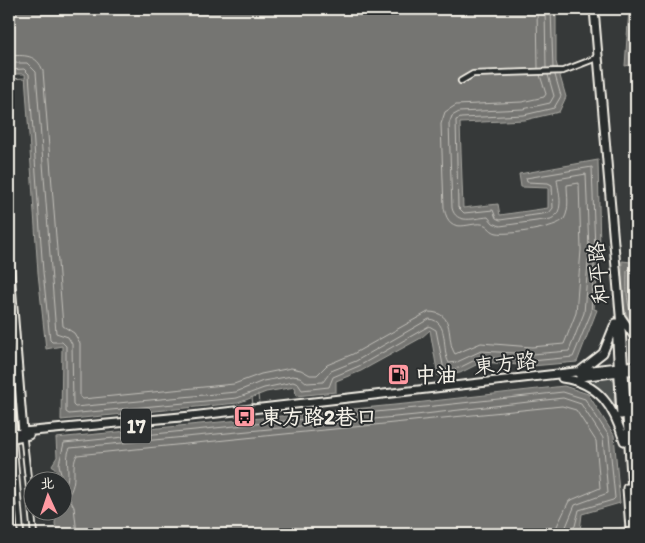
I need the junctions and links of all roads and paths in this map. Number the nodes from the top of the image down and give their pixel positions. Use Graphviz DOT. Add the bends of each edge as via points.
graph roads {
  1 [pos="592,9"];
  2 [pos="594,59"];
  3 [pos="461,81"];
  4 [pos="9,259"];
  5 [pos="9,271"];
  6 [pos="618,318"];
  7 [pos="636,339"];
  8 [pos="636,365"];
  9 [pos="620,370"];
  10 [pos="636,370"];
  11 [pos="577,373"];
  12 [pos="562,378"];
  13 [pos="9,381"];
  14 [pos="636,398"];
  15 [pos="258,410"];
  16 [pos="23,434"];
  17 [pos="11,435"];
  18 [pos="626,441"];
  19 [pos="632,529"];
  20 [pos="33,531"];
  21 [pos="21,532"];
  1 -- 2 [label="main road, 和平路"];
  1 -- 6 [label="main road, 和平路"];
  2 -- 3 [label="street" via="562,70 473,74"];
  2 -- 6 [label="main road, 和平路"];
  4 -- 5 [label="main road"];
  5 -- 16 [label="main road"];
  6 -- 7 [label="main road"];
  6 -- 9 [label="main road, 和平路"];
  6 -- 11 [label="main road" via="603,353"];
  8 -- 9 [label="main road, 東方路"];
  9 -- 10 [label="main road, 東方路"];
  9 -- 11 [label="main road, 東方路 / 17"];
  9 -- 12 [label="main road, 東方路 / 17"];
  9 -- 18 [label="main road, 和平路"];
  11 -- 15 [label="main road, 東方路 / 17"];
  12 -- 15 [label="main road, 東方路 / 17"];
  12 -- 18 [label="main road" via="586,385 605,400"];
  13 -- 17 [label="main road"];
  14 -- 18 [label="main road"];
  15 -- 16 [label="main road, 17"];
  16 -- 17 [label="main road, 17"];
  16 -- 20 [label="street"];
  17 -- 21 [label="street"];
  18 -- 19 [label="main road, 和平路"];
  20 -- 21 [label="street"];
}
